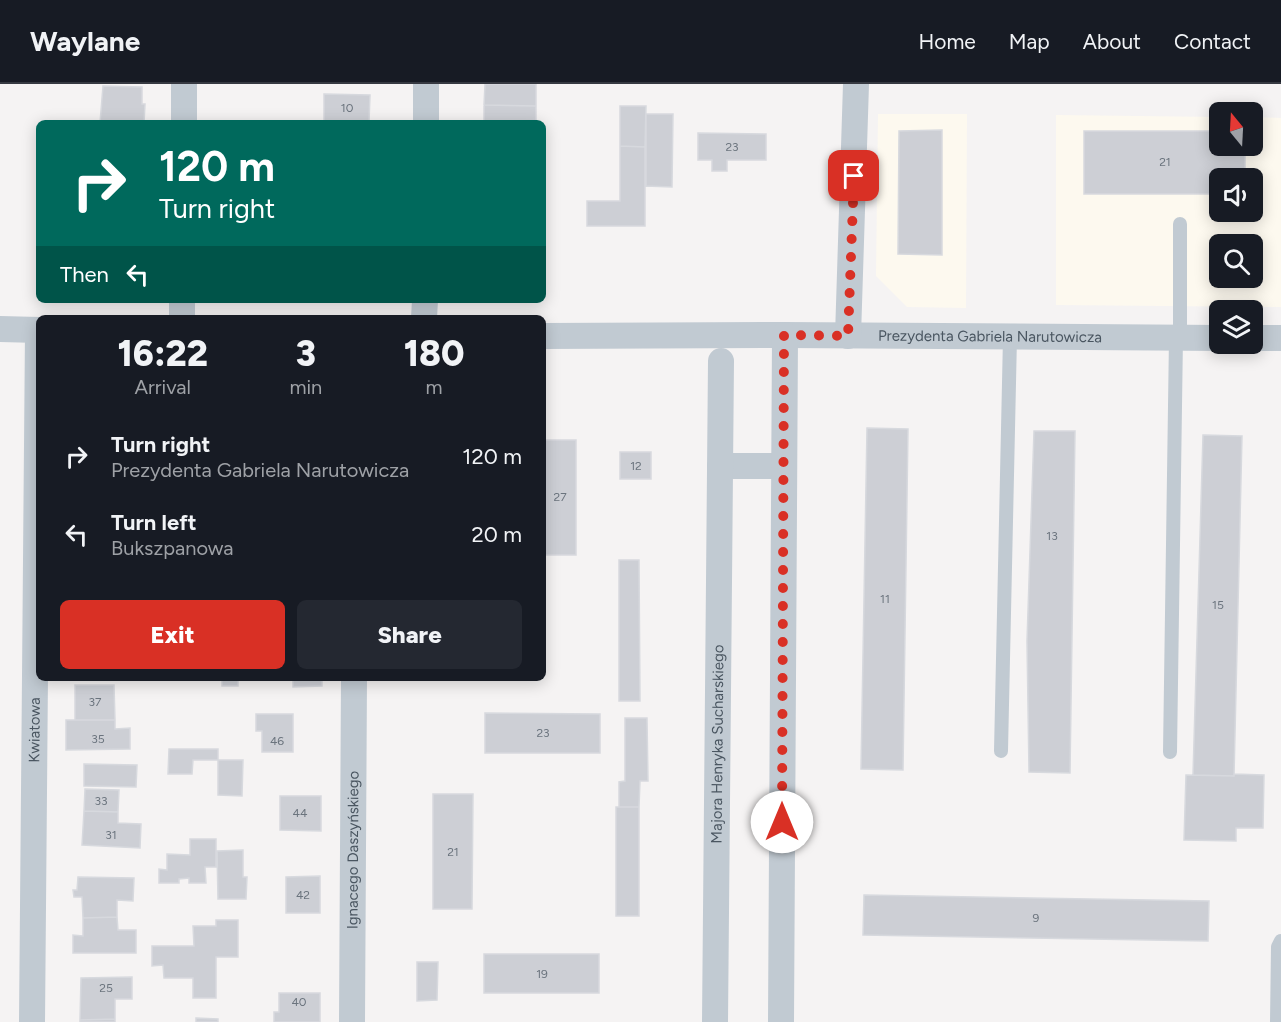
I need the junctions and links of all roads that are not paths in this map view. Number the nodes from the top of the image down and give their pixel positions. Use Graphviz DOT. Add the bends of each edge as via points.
graph roads {
  1 [pos="184,84"];
  2 [pos="426,84"];
  3 [pos="856,84"];
  4 [pos="184,120"];
  5 [pos="426,120"];
  6 [pos="1180,224"];
  7 [pos="0,329"];
  8 [pos="36,330"];
  9 [pos="784,335"];
  10 [pos="546,336"];
  11 [pos="848,336"];
  12 [pos="1010,337"];
  13 [pos="1178,337"];
  14 [pos="1209,338"];
  15 [pos="1263,338"];
  16 [pos="1281,338"];
  17 [pos="721,361"];
  18 [pos="720,466"];
  19 [pos="784,466"];
  20 [pos="36,561"];
  21 [pos="354,681"];
  22 [pos="1001,751"];
  23 [pos="1170,752"];
  24 [pos="1281,941"];
  25 [pos="32,1022"];
  26 [pos="352,1022"];
  27 [pos="715,1022"];
  28 [pos="781,1022"];
  29 [pos="1277,1022"];
  1 -- 4 [label="street"];
  2 -- 5 [label="street"];
  3 -- 11 [label="street"];
  6 -- 13 [label="lane"];
  7 -- 8 [label="street"];
  9 -- 10 [label="street, Prezydenta Gabriela Narutowicza"];
  9 -- 11 [label="street, Prezydenta Gabriela Narutowicza"];
  9 -- 19 [label="street"];
  11 -- 12 [label="street, Prezydenta Gabriela Narutowicza"];
  12 -- 13 [label="street, Prezydenta Gabriela Narutowicza"];
  12 -- 22 [label="lane"];
  13 -- 14 [label="street, Prezydenta Gabriela Narutowicza"];
  13 -- 23 [label="lane"];
  15 -- 16 [label="street"];
  17 -- 18 [label="street, Majora Henryka Sucharskiego"];
  18 -- 19 [label="street"];
  18 -- 27 [label="street, Majora Henryka Sucharskiego"];
  19 -- 28 [label="street"];
  20 -- 25 [label="street, Kwiatowa"];
  21 -- 26 [label="street, Ignacego Daszyńskiego"];
  24 -- 29 [label="lane"];
}
